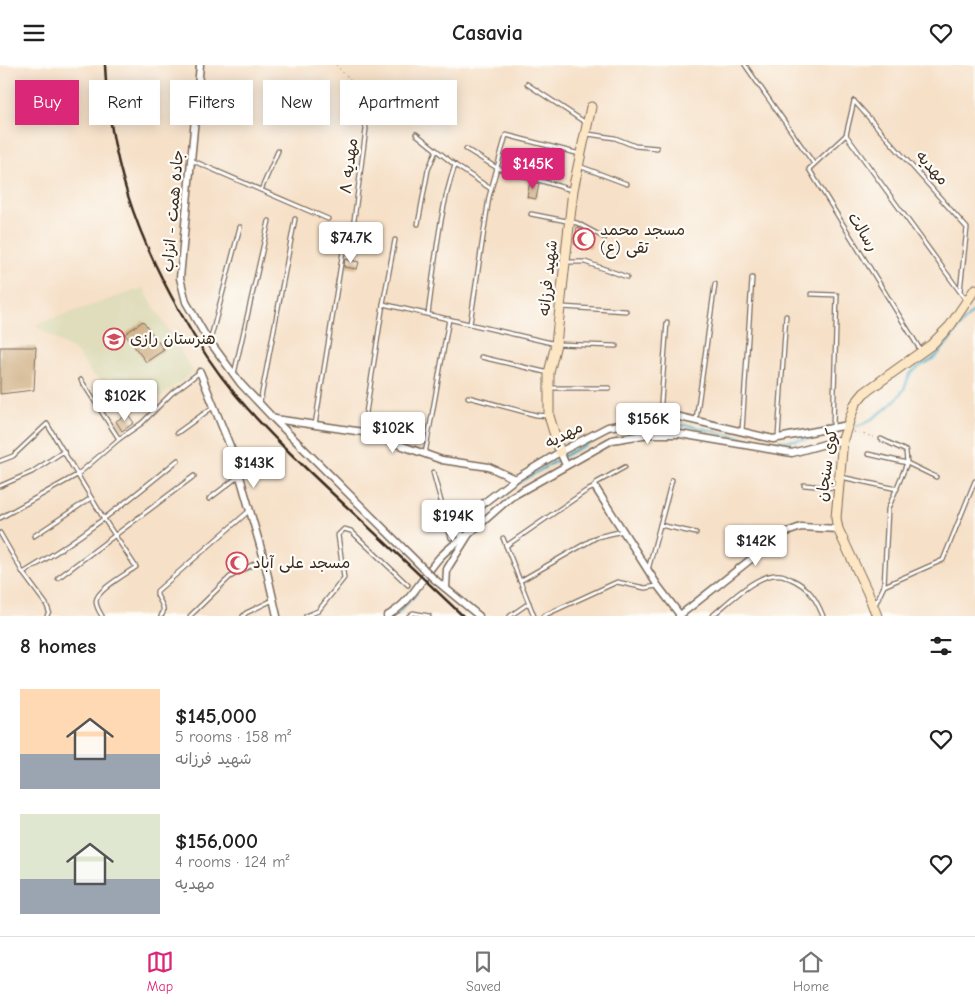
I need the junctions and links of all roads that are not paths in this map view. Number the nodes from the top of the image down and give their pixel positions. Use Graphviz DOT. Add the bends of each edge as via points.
graph roads {
  1 [pos="200,65"];
  2 [pos="745,65"];
  3 [pos="527,84"];
  4 [pos="591,107"];
  5 [pos="366,125"];
  6 [pos="586,128"];
  7 [pos="416,134"];
  8 [pos="846,135"];
  9 [pos="657,148"];
  10 [pos="466,149"];
  11 [pos="278,151"];
  12 [pos="436,151"];
  13 [pos="580,155"];
  14 [pos="191,160"];
  15 [pos="814,164"];
  16 [pos="455,165"];
  17 [pos="578,166"];
  18 [pos="497,168"];
  19 [pos="627,184"];
  20 [pos="491,189"];
  21 [pos="261,190"];
  22 [pos="573,190"];
  23 [pos="531,214"];
  24 [pos="295,219"];
  25 [pos="328,219"];
  26 [pos="269,221"];
  27 [pos="569,222"];
  28 [pos="418,224"];
  29 [pos="240,227"];
  30 [pos="606,239"];
  31 [pos="395,240"];
  32 [pos="565,263"];
  33 [pos="627,277"];
  34 [pos="752,278"];
  35 [pos="715,284"];
  36 [pos="975,289"];
  37 [pos="960,291"];
  38 [pos="811,294"];
  39 [pos="967,300"];
  40 [pos="383,304"];
  41 [pos="560,307"];
  42 [pos="626,311"];
  43 [pos="428,314"];
  44 [pos="786,316"];
  45 [pos="449,319"];
  46 [pos="667,322"];
  47 [pos="470,324"];
  48 [pos="210,342"];
  49 [pos="556,344"];
  50 [pos="616,346"];
  51 [pos="922,352"];
  52 [pos="481,357"];
  53 [pos="200,372"];
  54 [pos="548,373"];
  55 [pos="234,375"];
  56 [pos="82,380"];
  57 [pos="548,388"];
  58 [pos="609,388"];
  59 [pos="468,397"];
  60 [pos="260,404"];
  61 [pos="213,407"];
  62 [pos="548,416"];
  63 [pos="660,417"];
  64 [pos="274,419"];
  65 [pos="696,421"];
  66 [pos="314,425"];
  67 [pos="833,427"];
  68 [pos="847,427"];
  69 [pos="363,432"];
  70 [pos="742,432"];
  71 [pos="177,433"];
  72 [pos="778,437"];
  73 [pos="119,439"];
  74 [pos="843,439"];
  75 [pos="881,439"];
  76 [pos="64,451"];
  77 [pos="560,452"];
  78 [pos="425,454"];
  79 [pos="868,454"];
  80 [pos="178,460"];
  81 [pos="0,461"];
  82 [pos="907,463"];
  83 [pos="566,465"];
  84 [pos="625,467"];
  85 [pos="434,472"];
  86 [pos="77,475"];
  87 [pos="194,475"];
  88 [pos="239,475"];
  89 [pos="840,477"];
  90 [pos="936,477"];
  91 [pos="515,479"];
  92 [pos="672,480"];
  93 [pos="975,481"];
  94 [pos="804,485"];
  95 [pos="0,486"];
  96 [pos="595,487"];
  97 [pos="839,488"];
  98 [pos="896,489"];
  99 [pos="91,498"];
  100 [pos="209,499"];
  101 [pos="249,511"];
  102 [pos="0,518"];
  103 [pos="104,519"];
  104 [pos="660,525"];
  105 [pos="461,527"];
  106 [pos="838,529"];
  107 [pos="623,531"];
  108 [pos="0,533"];
  109 [pos="696,533"];
  110 [pos="114,535"];
  111 [pos="467,535"];
  112 [pos="34,536"];
  113 [pos="503,537"];
  114 [pos="506,546"];
  115 [pos="264,559"];
  116 [pos="648,570"];
  117 [pos="23,573"];
  118 [pos="58,578"];
  119 [pos="520,581"];
  120 [pos="408,585"];
  121 [pos="658,586"];
  122 [pos="884,586"];
  123 [pos="446,588"];
  124 [pos="274,600"];
  125 [pos="529,603"];
  126 [pos="876,612"];
  127 [pos="390,614"];
  128 [pos="679,615"];
  129 [pos="47,616"];
  130 [pos="102,616"];
  131 [pos="161,616"];
  132 [pos="190,616"];
  133 [pos="243,616"];
  134 [pos="277,616"];
  135 [pos="306,616"];
  136 [pos="409,616"];
  137 [pos="429,616"];
  138 [pos="479,616"];
  139 [pos="510,616"];
  140 [pos="534,616"];
  141 [pos="543,616"];
  142 [pos="712,616"];
  143 [pos="823,616"];
  1 -- 14 [label="street, جاده همت - انزاب"];
  2 -- 15 [label="lane"];
  3 -- 6 [label="lane"];
  4 -- 6 [label="street, شهید فرزانه"];
  5 -- 66 [label="lane, مهدیه ۸" via="353,228 343,251"];
  6 -- 9 [label="lane" via="635,146"];
  6 -- 13 [label="street, شهید فرزانه"];
  7 -- 12 [label="lane"];
  8 -- 15 [label="lane"];
  8 -- 37 [label="lane"];
  8 -- 37 [label="lane, مهدیه" via="854,101 967,228"];
  10 -- 18 [label="lane"];
  11 -- 21 [label="lane"];
  12 -- 16 [label="lane"];
  12 -- 28 [label="lane" via="428,170"];
  13 -- 17 [label="street, شهید فرزانه"];
  13 -- 18 [label="lane" via="506,135"];
  14 -- 21 [label="lane"];
  14 -- 48 [label="street, جاده همت - انزاب" via="180,278 186,302"];
  15 -- 51 [label="lane, رسالت" via="808,169"];
  16 -- 20 [label="lane"];
  16 -- 43 [label="lane" via="441,223"];
  17 -- 19 [label="lane"];
  17 -- 22 [label="street, شهید فرزانه"];
  18 -- 20 [label="lane"];
  18 -- 22 [label="lane"];
  20 -- 47 [label="lane"];
  21 -- 25 [label="lane"];
  22 -- 27 [label="street, شهید فرزانه"];
  23 -- 27 [label="lane"];
  24 -- 60 [label="lane"];
  26 -- 55 [label="lane"];
  27 -- 30 [label="lane"];
  27 -- 32 [label="street, شهید فرزانه"];
  29 -- 48 [label="lane"];
  31 -- 40 [label="lane"];
  32 -- 33 [label="lane" via="585,262"];
  32 -- 41 [label="street, شهید فرزانه"];
  34 -- 70 [label="lane"];
  35 -- 65 [label="lane"];
  36 -- 39 [label="street, کوی سنجان"];
  37 -- 39 [label="lane"];
  38 -- 67 [label="lane" via="837,295"];
  39 -- 51 [label="street, کوی سنجان" via="950,327"];
  40 -- 43 [label="lane"];
  40 -- 69 [label="lane"];
  41 -- 42 [label="lane"];
  41 -- 49 [label="street, شهید فرزانه"];
  43 -- 45 [label="lane"];
  44 -- 72 [label="lane"];
  45 -- 47 [label="lane"];
  45 -- 78 [label="lane"];
  46 -- 63 [label="lane"];
  47 -- 49 [label="lane"];
  48 -- 55 [label="street, جاده همت - انزاب"];
  49 -- 50 [label="lane"];
  49 -- 54 [label="street, شهید فرزانه"];
  51 -- 68 [label="street, کوی سنجان" via="864,393 852,410"];
  52 -- 54 [label="lane"];
  53 -- 61 [label="street"];
  53 -- 73 [label="lane"];
  54 -- 57 [label="street, شهید فرزانه"];
  55 -- 60 [label="street, جاده همت - انزاب"];
  56 -- 73 [label="lane"];
  57 -- 58 [label="lane"];
  57 -- 62 [label="street, شهید فرزانه"];
  59 -- 62 [label="lane"];
  60 -- 64 [label="street, جاده همت - انزاب"];
  61 -- 71 [label="lane"];
  61 -- 88 [label="street"];
  62 -- 77 [label="street, شهید فرزانه"];
  63 -- 65 [label="street, مهدیه"];
  63 -- 77 [label="street, مهدیه" via="608,427"];
  64 -- 66 [label="street"];
  64 -- 123 [label="street, جاده همت - انزاب, bridge"];
  65 -- 70 [label="street, مهدیه"];
  66 -- 69 [label="street"];
  67 -- 68 [label="street, مهدیه"];
  67 -- 72 [label="street, مهدیه"];
  68 -- 74 [label="street, کوی سنجان"];
  69 -- 78 [label="street"];
  70 -- 72 [label="street, مهدیه" via="773,439"];
  73 -- 86 [label="lane"];
  74 -- 83 [label="street" via="792,453 680,434 649,434 612,440"];
  74 -- 89 [label="street, کوی سنجان"];
  75 -- 82 [label="lane" via="906,451"];
  76 -- 81 [label="lane" via="47,424 13,456"];
  76 -- 86 [label="lane"];
  76 -- 95 [label="lane" via="32,472"];
  77 -- 83 [label="street"];
  77 -- 91 [label="street, مهدیه"];
  78 -- 91 [label="street" via="489,467"];
  79 -- 82 [label="lane"];
  80 -- 103 [label="lane"];
  82 -- 90 [label="lane"];
  82 -- 98 [label="lane"];
  83 -- 111 [label="street" via="511,497"];
  84 -- 96 [label="lane" via="596,483"];
  85 -- 105 [label="lane" via="451,538"];
  86 -- 99 [label="lane"];
  86 -- 102 [label="lane"];
  87 -- 110 [label="lane"];
  88 -- 100 [label="lane"];
  88 -- 101 [label="street"];
  89 -- 97 [label="street, کوی سنجان"];
  89 -- 98 [label="lane"];
  91 -- 105 [label="street, مهدیه" via="485,502"];
  92 -- 104 [label="lane"];
  93 -- 122 [label="lane" via="943,560"];
  94 -- 97 [label="lane"];
  96 -- 107 [label="street"];
  96 -- 114 [label="lane"];
  97 -- 106 [label="street, کوی سنجان"];
  98 -- 122 [label="lane" via="888,509"];
  99 -- 103 [label="lane"];
  99 -- 112 [label="lane"];
  101 -- 115 [label="street"];
  101 -- 131 [label="lane" via="158,591 164,608"];
  103 -- 110 [label="lane"];
  103 -- 117 [label="lane"];
  104 -- 109 [label="lane"];
  104 -- 116 [label="lane"];
  105 -- 111 [label="street" via="460,533"];
  106 -- 126 [label="street, کوی سنجان"];
  106 -- 128 [label="street" via="801,527 784,533"];
  107 -- 116 [label="street"];
  107 -- 119 [label="lane" via="598,537"];
  108 -- 117 [label="lane"];
  110 -- 118 [label="lane"];
  110 -- 130 [label="lane" via="136,567 99,593 97,608"];
  111 -- 123 [label="street" via="447,569"];
  111 -- 127 [label="street" via="440,557 406,602"];
  113 -- 114 [label="lane"];
  114 -- 119 [label="lane"];
  115 -- 124 [label="street"];
  115 -- 132 [label="lane" via="230,577"];
  116 -- 121 [label="street"];
  117 -- 129 [label="lane" via="46,603"];
  119 -- 125 [label="lane"];
  120 -- 135 [label="lane" via="351,531 344,529 338,535 344,578 318,611"];
  121 -- 128 [label="street"];
  121 -- 141 [label="lane" via="645,588 617,582"];
  122 -- 126 [label="lane"];
  123 -- 138 [label="street, جاده همت - انزاب"];
  124 -- 133 [label="lane"];
  124 -- 134 [label="street"];
  125 -- 139 [label="lane"];
  125 -- 140 [label="lane"];
  136 -- 137 [label="lane" via="413,613"];
  142 -- 143 [label="lane" via="749,585 780,575 807,588"];
}
